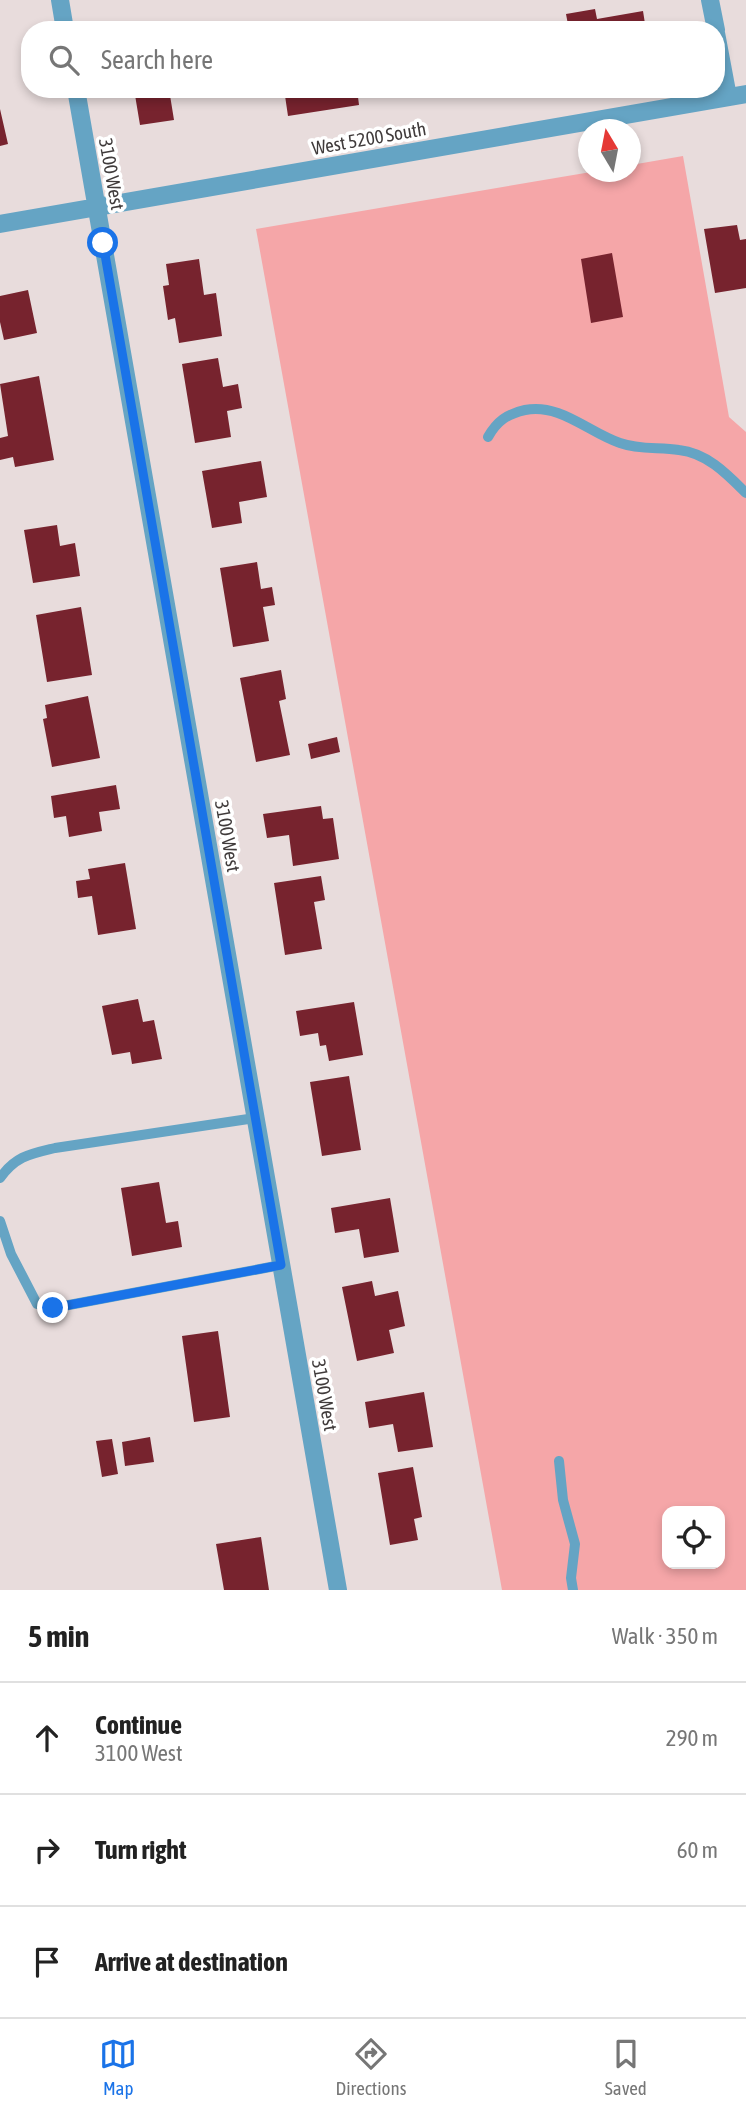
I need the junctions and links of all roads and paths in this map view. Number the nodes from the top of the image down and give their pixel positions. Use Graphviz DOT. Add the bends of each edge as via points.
graph roads {
  1 [pos="60,0"];
  2 [pos="710,0"];
  3 [pos="64,21"];
  4 [pos="714,21"];
  5 [pos="725,81"];
  6 [pos="746,94"];
  7 [pos="728,97"];
  8 [pos="78,98"];
  9 [pos="722,98"];
  10 [pos="725,98"];
  11 [pos="97,207"];
  12 [pos="0,224"];
  13 [pos="488,437"];
  14 [pos="746,493"];
  15 [pos="255,1118"];
  16 [pos="0,1178"];
  17 [pos="0,1221"];
  18 [pos="281,1265"];
  19 [pos="559,1461"];
  20 [pos="338,1590"];
  21 [pos="573,1590"];
  1 -- 3 [label="street"];
  2 -- 4 [label="street"];
  5 -- 7 [label="street"];
  6 -- 7 [label="street, West 5200 South"];
  7 -- 10 [label="street, West 5200 South"];
  8 -- 11 [label="street, 3100 West"];
  9 -- 11 [label="street, West 5200 South"];
  11 -- 12 [label="street, West 5200 South"];
  11 -- 15 [label="street, 3100 West"];
  13 -- 14 [label="lane" via="495,425 514,412 551,409 621,444 693,453"];
  15 -- 16 [label="lane" via="55,1148 23,1156"];
  15 -- 18 [label="street, 3100 West"];
  17 -- 18 [label="lane" via="37,1304 53,1308"];
  18 -- 20 [label="street, 3100 West"];
  19 -- 21 [label="lane" via="575,1544"];
}
